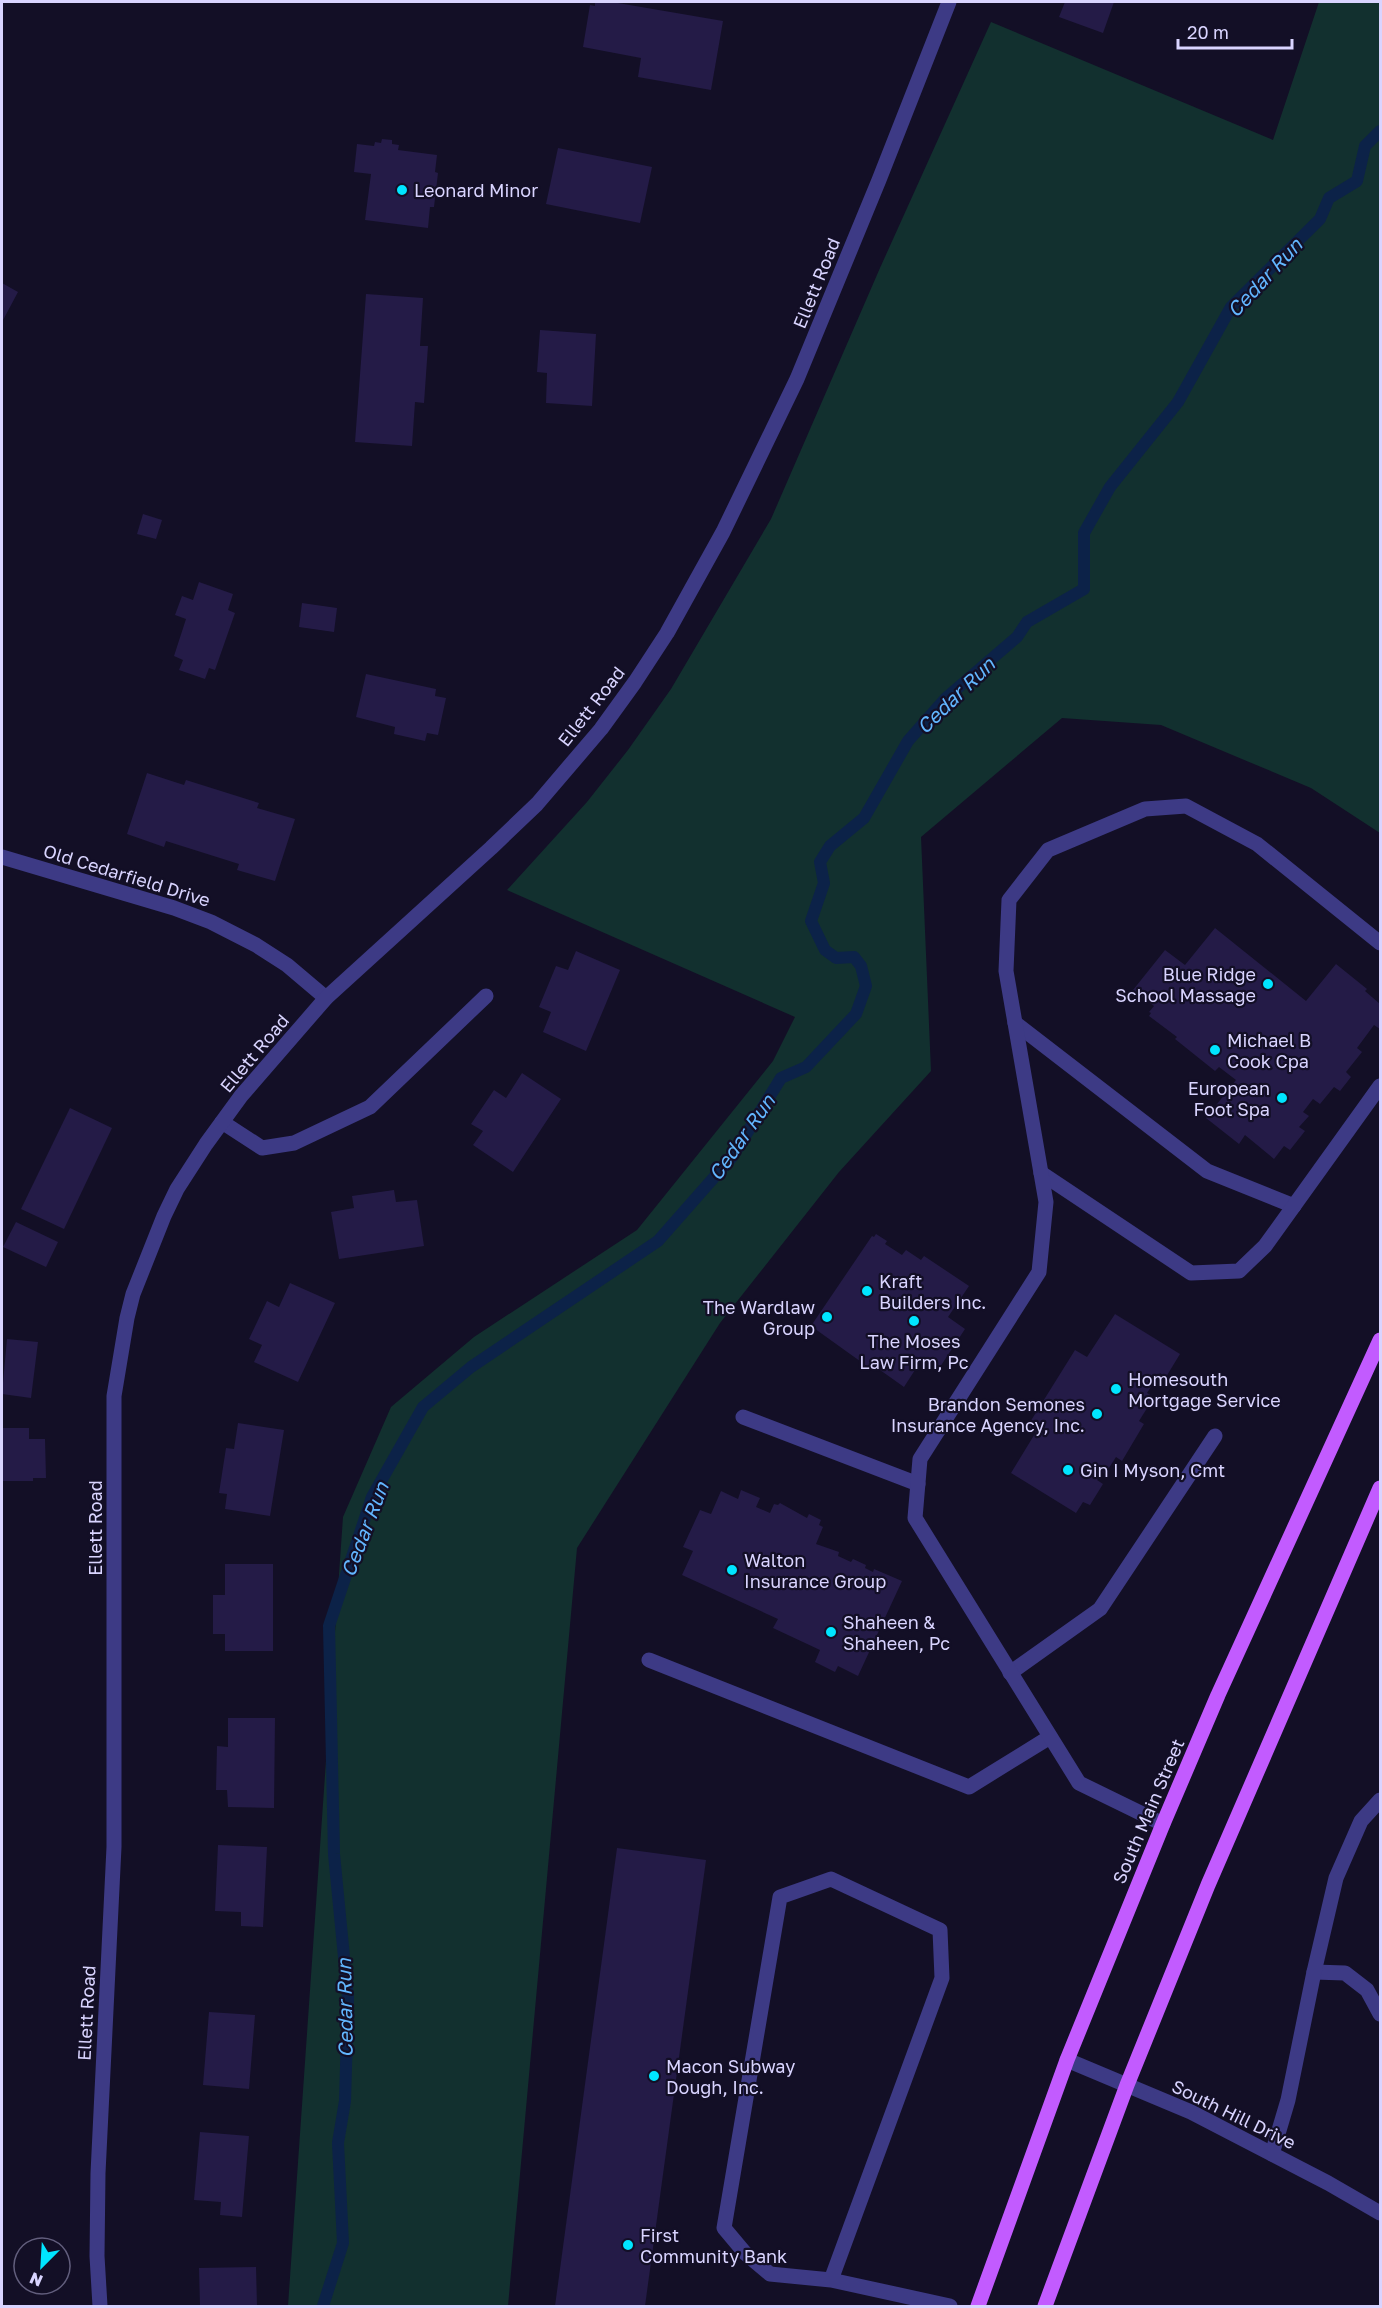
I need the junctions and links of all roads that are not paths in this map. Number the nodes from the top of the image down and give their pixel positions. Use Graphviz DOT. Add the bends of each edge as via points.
graph roads {
  1 [pos="949,2"];
  2 [pos="2,857"];
  3 [pos="1380,943"];
  4 [pos="486,996"];
  5 [pos="326,998"];
  6 [pos="1015,1023"];
  7 [pos="1380,1086"];
  8 [pos="222,1122"];
  9 [pos="1041,1173"];
  10 [pos="1294,1206"];
  11 [pos="1380,1340"];
  12 [pos="743,1417"];
  13 [pos="1215,1436"];
  14 [pos="918,1484"];
  15 [pos="1380,1488"];
  16 [pos="649,1659"];
  17 [pos="1010,1673"];
  18 [pos="1050,1737"];
  19 [pos="1380,1800"];
  20 [pos="1163,1824"];
  21 [pos="1314,1972"];
  22 [pos="1380,2014"];
  23 [pos="1067,2060"];
  24 [pos="1127,2085"];
  25 [pos="1272,2154"];
  26 [pos="1380,2213"];
  27 [pos="831,2280"];
  28 [pos="100,2307"];
  29 [pos="950,2307"];
  30 [pos="978,2307"];
  31 [pos="1044,2307"];
  1 -- 5 [label="street, Ellett Road" via="797,380 723,532 667,633 601,729 537,804"];
  2 -- 5 [label="street, Old Cedarfield Drive" via="211,922 287,965"];
  3 -- 6 [label="street" via="1257,844 1186,806 1145,809 1047,850 1010,900 1006,971"];
  4 -- 8 [label="street" via="370,1107 325,1130 294,1143 262,1148"];
  5 -- 8 [label="street, Ellett Road"];
  6 -- 9 [label="street"];
  6 -- 10 [label="street" via="1207,1171"];
  7 -- 10 [label="street"];
  8 -- 28 [label="street, Ellett Road" via="177,1189 151,1249 127,1318 114,1396 114,1847 98,2174"];
  9 -- 10 [label="street" via="1191,1273 1239,1271 1265,1246"];
  9 -- 14 [label="street" via="1046,1202 1039,1272 920,1458"];
  11 -- 20 [label="main road, South Main Street"];
  12 -- 14 [label="street"];
  13 -- 17 [label="street" via="1100,1609"];
  14 -- 17 [label="street" via="915,1518"];
  15 -- 24 [label="main road" via="1213,1874"];
  16 -- 18 [label="street" via="969,1787"];
  17 -- 18 [label="street"];
  18 -- 20 [label="street" via="1079,1783"];
  19 -- 21 [label="street" via="1360,1821 1336,1878"];
  20 -- 23 [label="main road, South Main Street"];
  21 -- 22 [label="street" via="1345,1973 1367,1990"];
  21 -- 25 [label="street" via="1288,2100"];
  23 -- 24 [label="street, South Hill Drive"];
  23 -- 30 [label="main road, South Main Street"];
  24 -- 25 [label="street, South Hill Drive" via="1191,2112"];
  24 -- 31 [label="main road"];
  25 -- 26 [label="street, South Hill Drive"];
  27 -- 27 [label="street" via="770,2274 724,2228 780,1897 831,1879 940,1930 942,1978"];
  27 -- 29 [label="street"];
}
